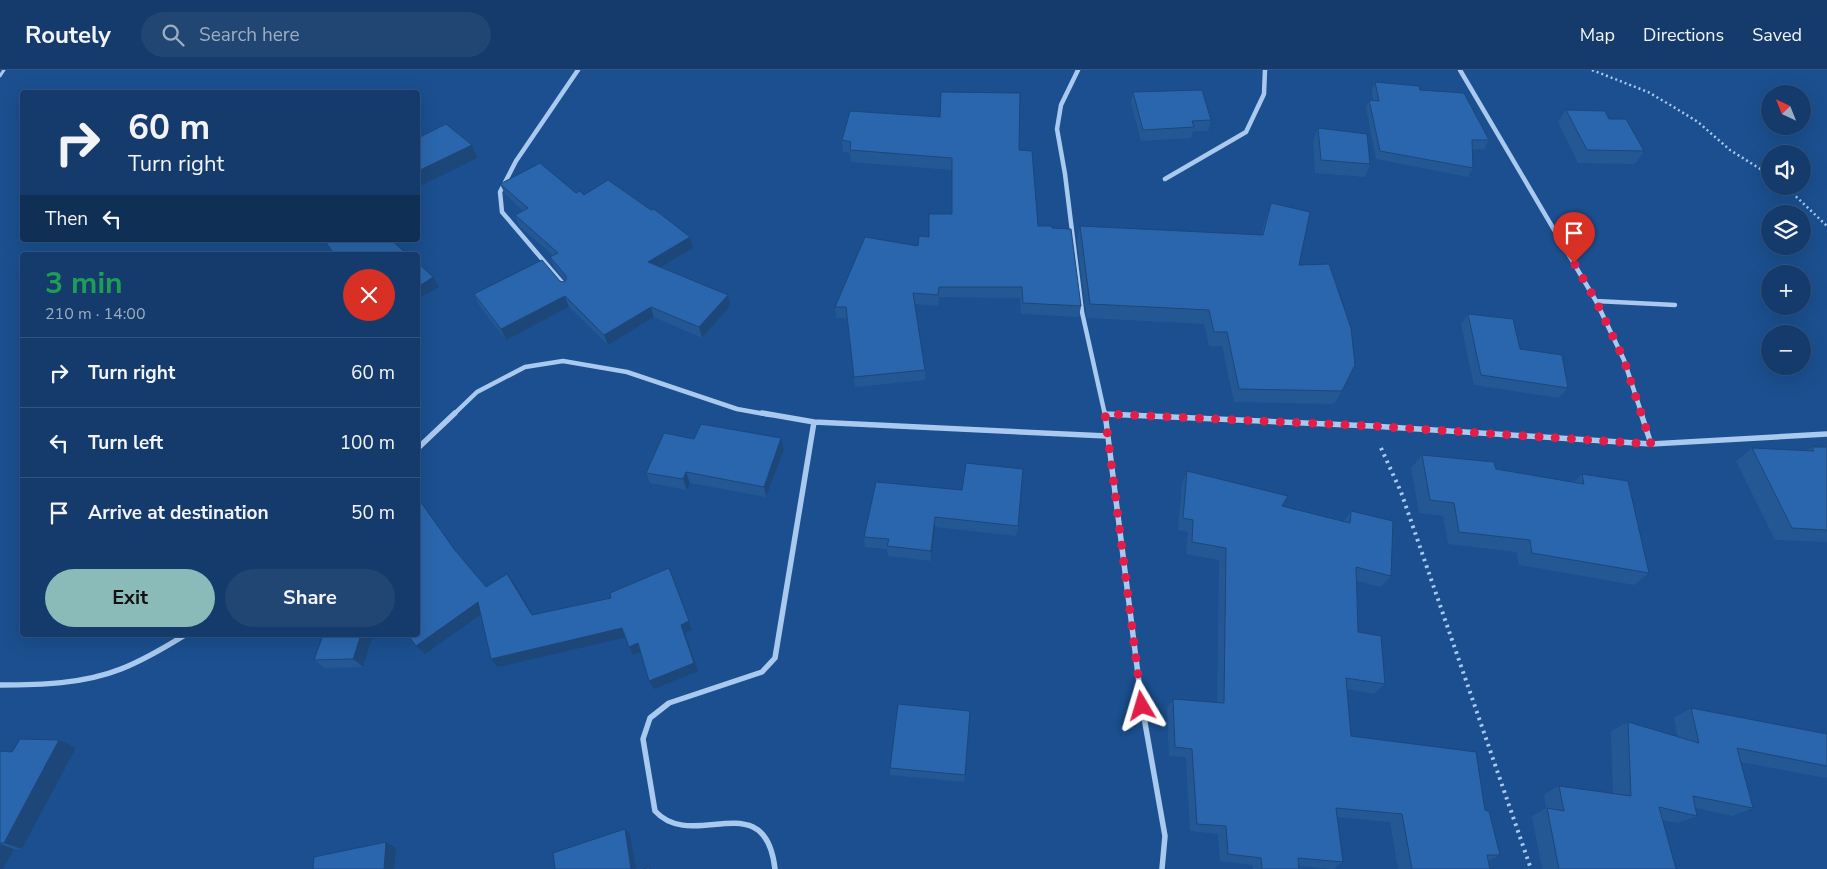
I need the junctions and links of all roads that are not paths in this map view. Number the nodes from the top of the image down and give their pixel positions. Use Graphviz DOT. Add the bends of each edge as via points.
graph roads {
  1 [pos="4,70"];
  2 [pos="578,70"];
  3 [pos="1078,70"];
  4 [pos="1265,70"];
  5 [pos="1460,70"];
  6 [pos="0,76"];
  7 [pos="1165,179"];
  8 [pos="567,289"];
  9 [pos="1596,301"];
  10 [pos="1675,305"];
  11 [pos="1105,414"];
  12 [pos="814,422"];
  13 [pos="1827,434"];
  14 [pos="1107,436"];
  15 [pos="1651,444"];
  16 [pos="420,446"];
  17 [pos="181,637"];
  18 [pos="0,686"];
  19 [pos="775,869"];
  20 [pos="1162,869"];
  1 -- 6 [label="lane"];
  2 -- 8 [label="street" via="516,160 500,192 502,212"];
  3 -- 11 [label="street" via="1061,105 1058,129 1082,312"];
  4 -- 7 [label="street" via="1264,94 1246,132"];
  5 -- 9 [label="street"];
  9 -- 10 [label="street"];
  9 -- 15 [label="street" via="1624,360"];
  11 -- 14 [label="street"];
  11 -- 15 [label="street" via="1372,426"];
  12 -- 14 [label="street"];
  12 -- 16 [label="street" via="737,410 627,372 563,361 524,367 477,392"];
  12 -- 19 [label="street" via="775,658 762,672 670,704 650,718 643,739 655,810 663,820 678,826 746,824 762,833 773,852"];
  13 -- 15 [label="street"];
  14 -- 20 [label="street" via="1142,706 1165,836"];
  17 -- 18 [label="street" via="111,673 70,682"];
}
